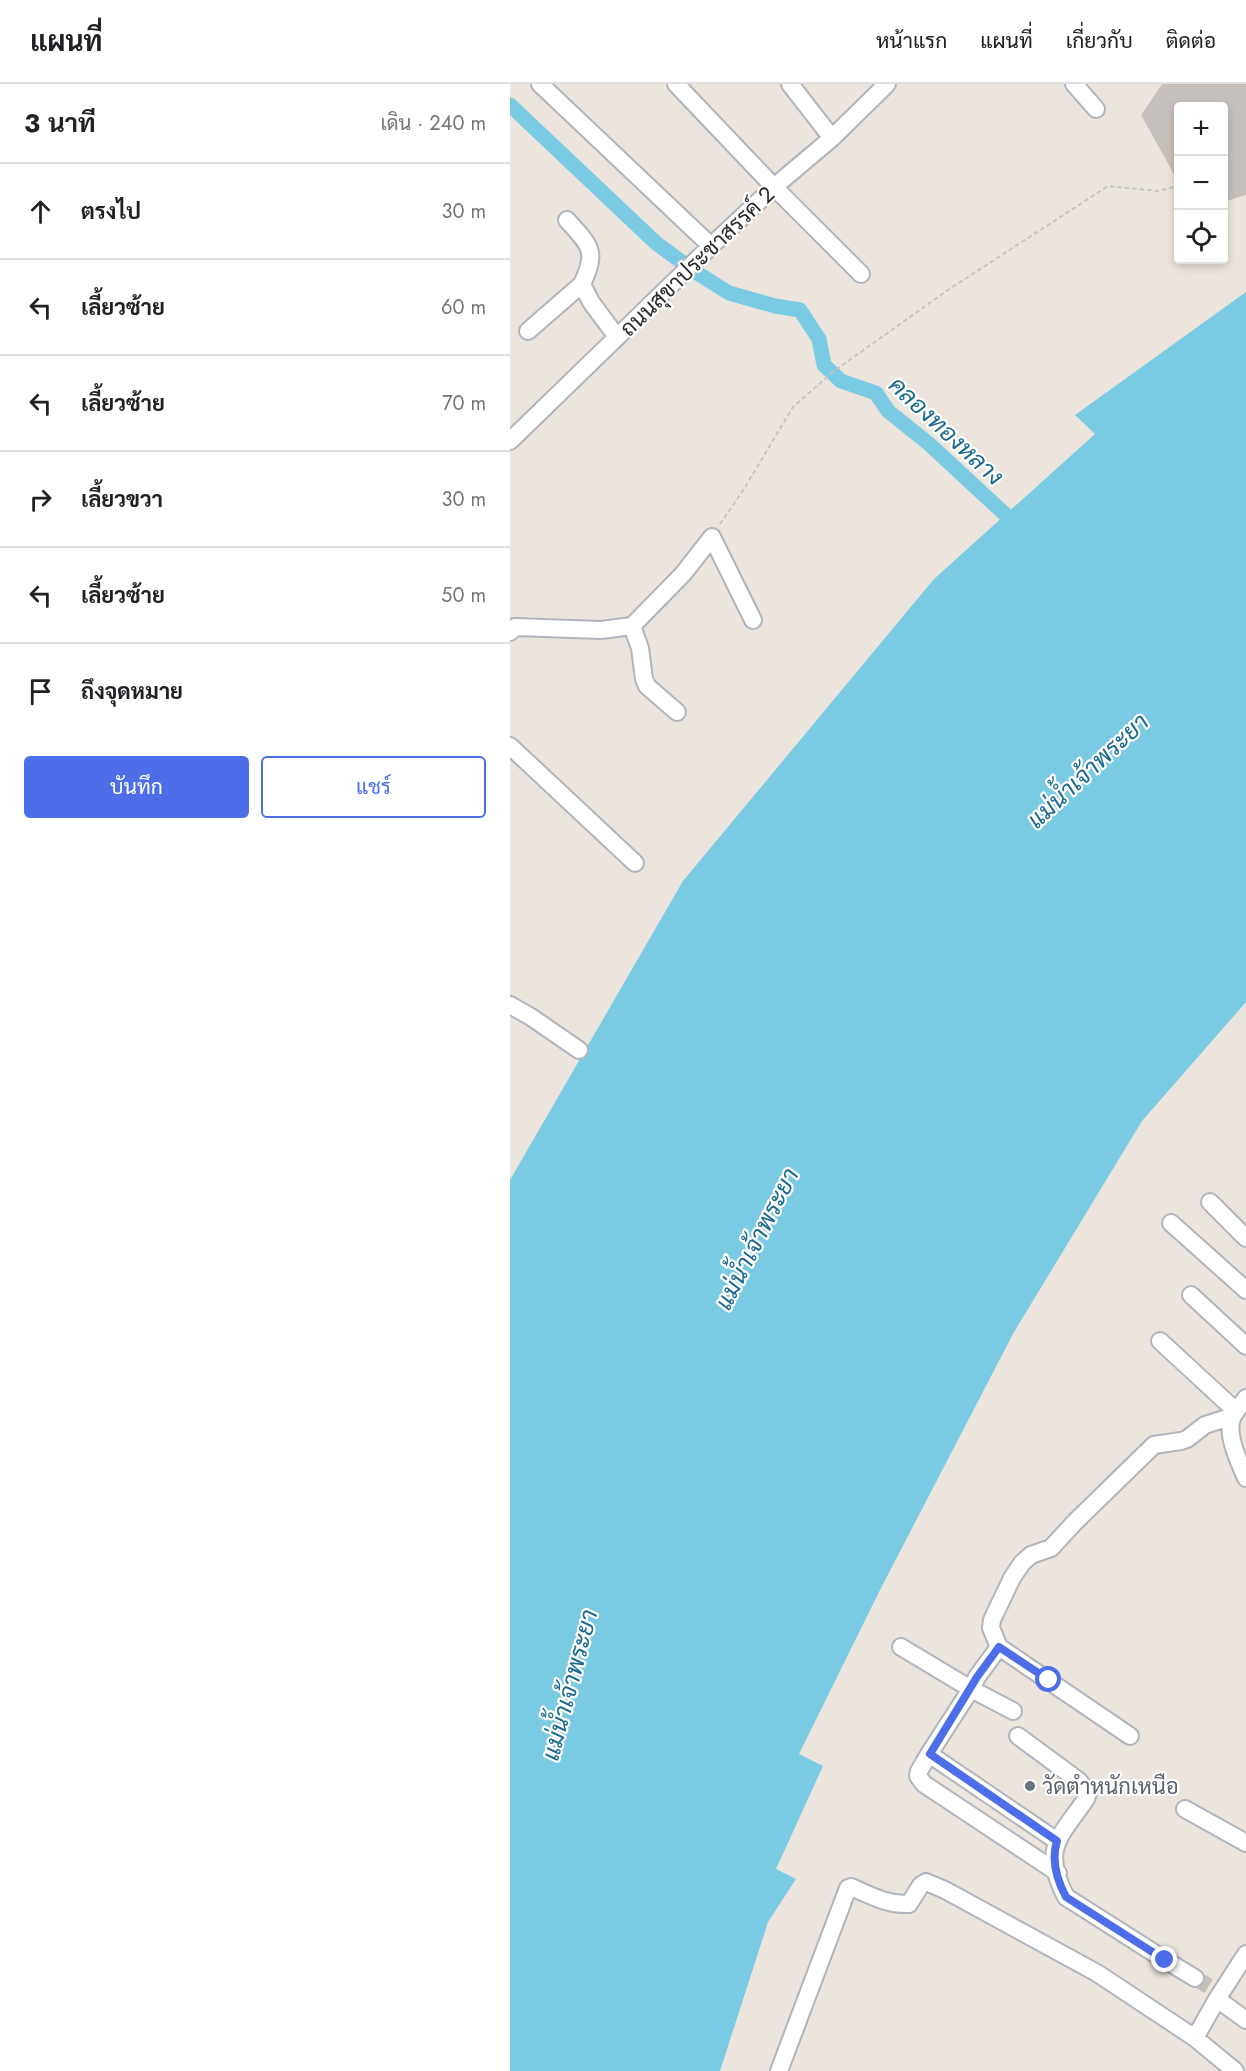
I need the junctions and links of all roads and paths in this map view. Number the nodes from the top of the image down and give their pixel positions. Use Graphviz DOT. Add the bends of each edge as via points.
graph roads {
  1 [pos="540,84"];
  2 [pos="676,84"];
  3 [pos="790,84"];
  4 [pos="887,84"];
  5 [pos="1074,84"];
  6 [pos="1096,110"];
  7 [pos="832,138"];
  8 [pos="1228,168"];
  9 [pos="1246,169"];
  10 [pos="1174,187"];
  11 [pos="774,188"];
  12 [pos="567,220"];
  13 [pos="711,246"];
  14 [pos="861,274"];
  15 [pos="582,284"];
  16 [pos="528,331"];
  17 [pos="617,337"];
  18 [pos="510,441"];
  19 [pos="712,537"];
  20 [pos="753,620"];
  21 [pos="632,626"];
  22 [pos="510,632"];
  23 [pos="677,712"];
  24 [pos="510,746"];
  25 [pos="635,863"];
  26 [pos="510,1005"];
  27 [pos="579,1050"];
  28 [pos="1210,1202"];
  29 [pos="1171,1223"];
  30 [pos="1246,1238"];
  31 [pos="1246,1290"];
  32 [pos="1191,1295"];
  33 [pos="1160,1341"];
  34 [pos="1246,1346"];
  35 [pos="1238,1409"];
  36 [pos="1246,1478"];
  37 [pos="901,1647"];
  38 [pos="999,1647"];
  39 [pos="971,1689"];
  40 [pos="1013,1711"];
  41 [pos="1130,1736"];
  42 [pos="1018,1737"];
  43 [pos="930,1754"];
  44 [pos="967,1780"];
  45 [pos="955,1804"];
  46 [pos="1185,1809"];
  47 [pos="1057,1841"];
  48 [pos="1246,1843"];
  49 [pos="1058,1874"];
  50 [pos="1246,1954"];
  51 [pos="1211,1989"];
  52 [pos="1246,2020"];
  53 [pos="1195,2038"];
  54 [pos="779,2071"];
  55 [pos="1235,2071"];
  1 -- 13 [label="street"];
  2 -- 11 [label="street"];
  3 -- 7 [label="street"];
  4 -- 7 [label="street, ถนนสุขาประชาสรรค์ 2"];
  5 -- 6 [label="street"];
  7 -- 11 [label="street, ถนนสุขาประชาสรรค์ 2"];
  8 -- 9 [label="path"];
  10 -- 19 [label="path" via="1158,191 1108,186 948,290 834,371 793,407"];
  11 -- 13 [label="street, ถนนสุขาประชาสรรค์ 2"];
  11 -- 14 [label="street"];
  12 -- 15 [label="street" via="590,251 591,265"];
  13 -- 17 [label="street, ถนนสุขาประชาสรรค์ 2"];
  15 -- 16 [label="street"];
  15 -- 17 [label="street"];
  17 -- 18 [label="street, ถนนสุขาประชาสรรค์ 2"];
  19 -- 20 [label="street"];
  19 -- 21 [label="street" via="683,574"];
  21 -- 22 [label="street" via="601,630 515,627"];
  21 -- 23 [label="street" via="647,686"];
  24 -- 25 [label="street"];
  26 -- 27 [label="street"];
  28 -- 30 [label="street"];
  29 -- 31 [label="street"];
  32 -- 34 [label="street"];
  33 -- 35 [label="street"];
  35 -- 36 [label="street" via="1232,1436"];
  35 -- 38 [label="street" via="1205,1425 1188,1439 1154,1445 1051,1548 1022,1563 992,1620 991,1629"];
  37 -- 39 [label="street"];
  38 -- 39 [label="street"];
  38 -- 41 [label="street"];
  39 -- 40 [label="street"];
  39 -- 43 [label="street"];
  42 -- 47 [label="street" via="1087,1790 1086,1799"];
  43 -- 44 [label="street"];
  43 -- 45 [label="street" via="918,1776"];
  44 -- 45 [label="street"];
  44 -- 47 [label="street"];
  45 -- 49 [label="street"];
  46 -- 48 [label="street"];
  47 -- 49 [label="street" via="1053,1853"];
  49 -- 51 [label="street" via="1066,1897"];
  50 -- 51 [label="street"];
  51 -- 52 [label="street"];
  51 -- 53 [label="street"];
  53 -- 54 [label="street" via="1097,1973 931,1883 921,1885 909,1904 897,1905 851,1887"];
  53 -- 55 [label="street"];
}
